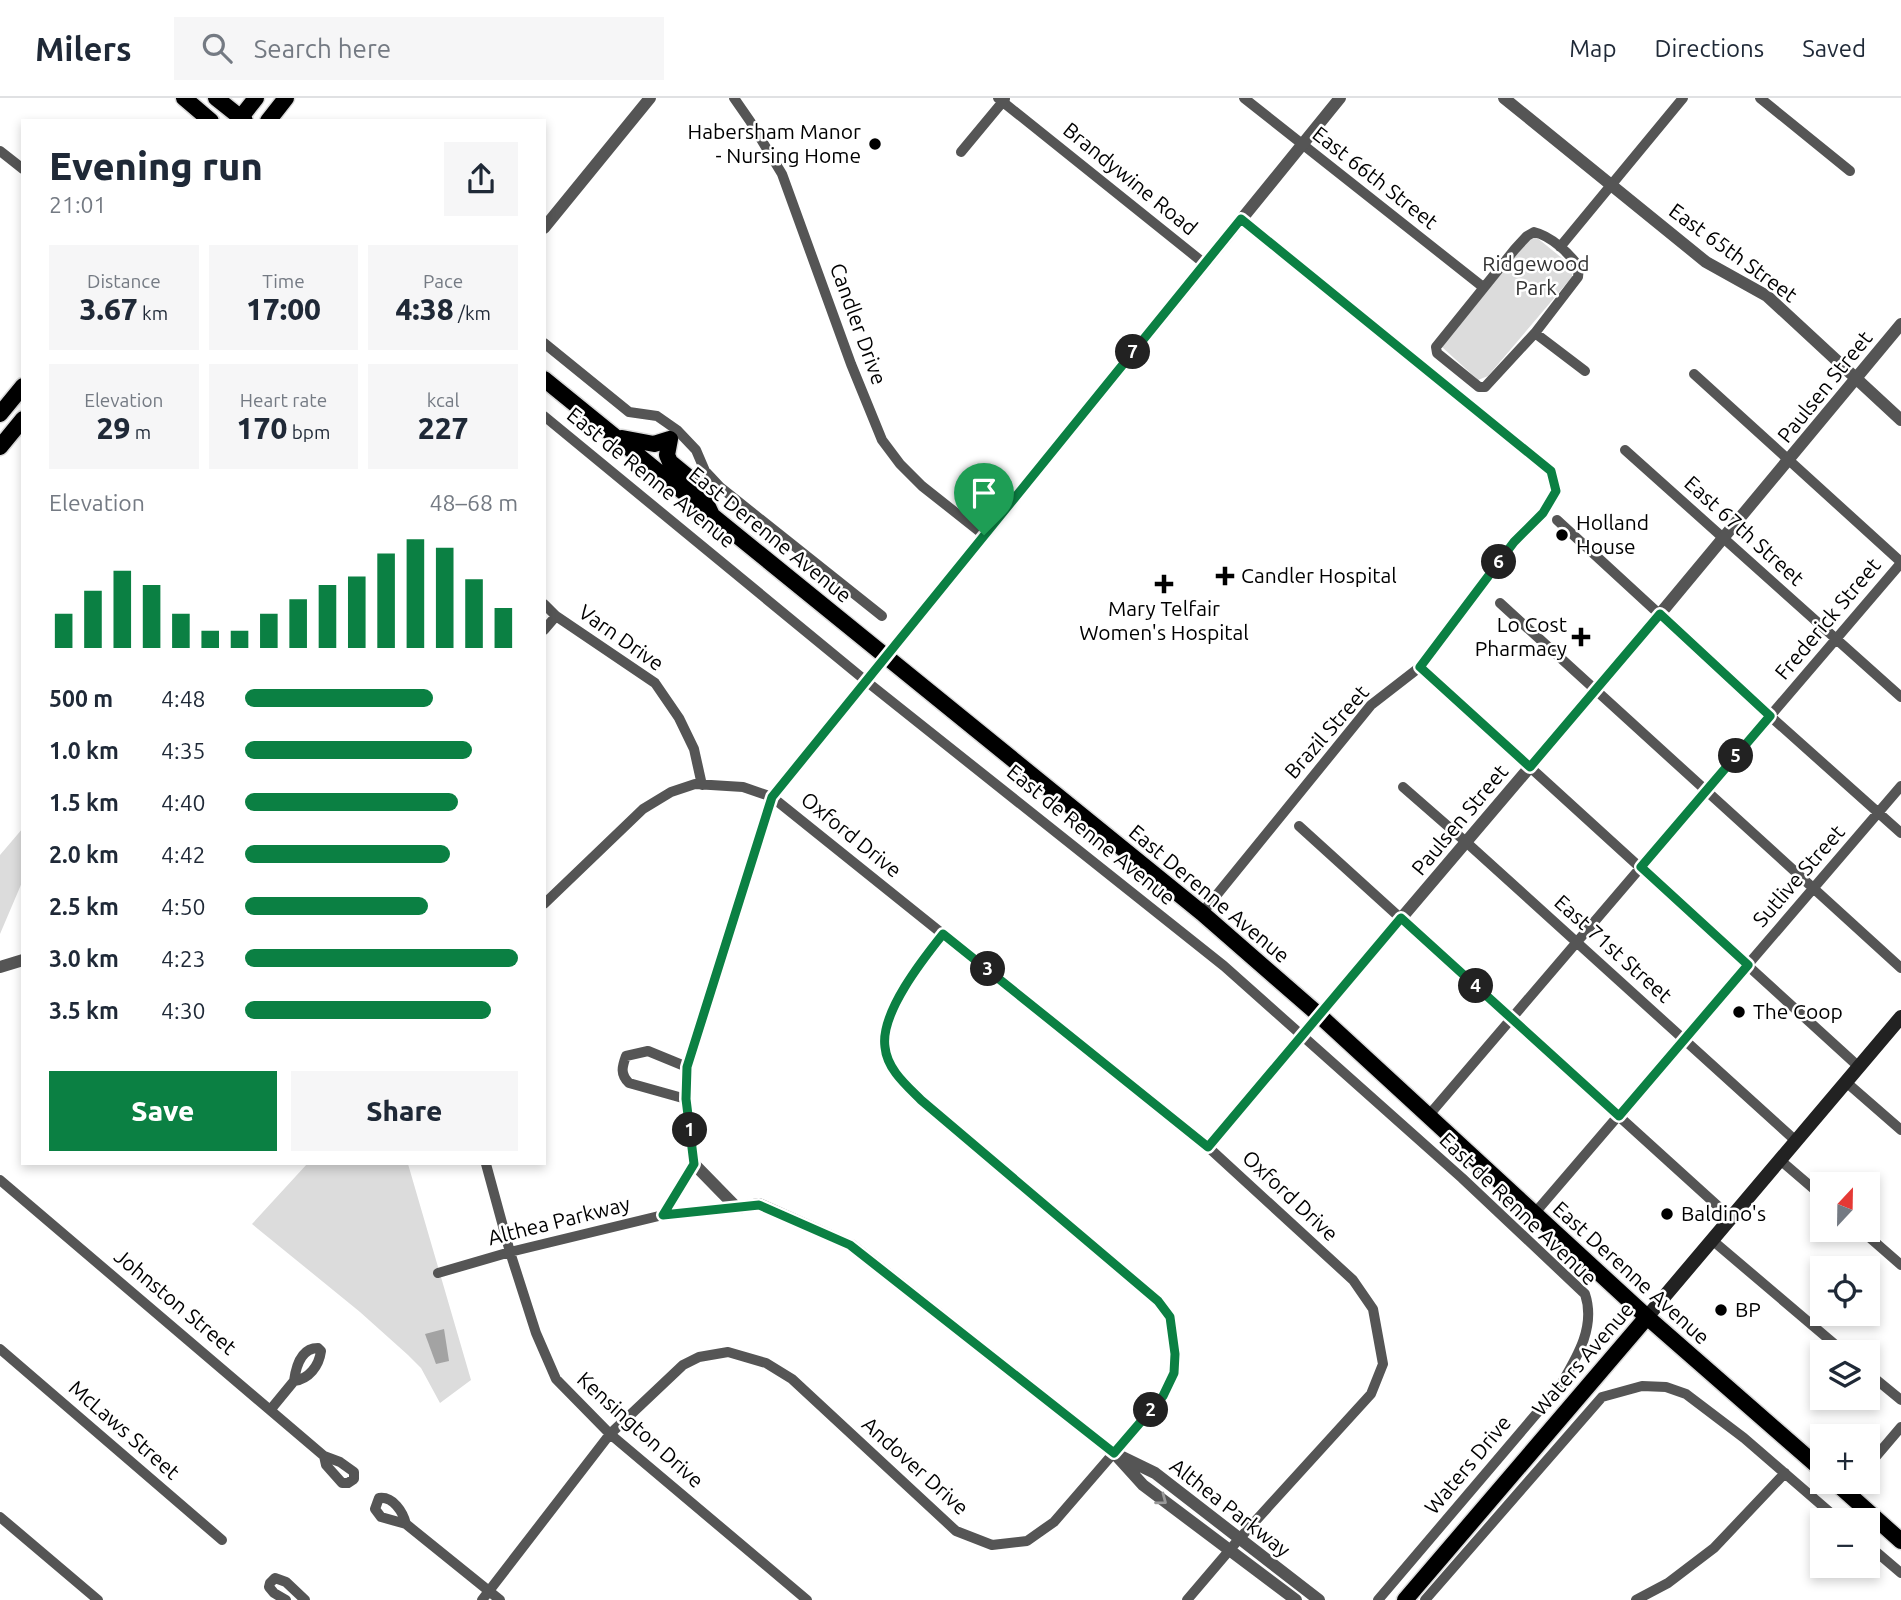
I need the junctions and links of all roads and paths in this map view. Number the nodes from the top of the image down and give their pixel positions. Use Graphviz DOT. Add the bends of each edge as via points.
graph roads {
  1 [pos="184,98"];
  2 [pos="216,98"];
  3 [pos="256,98"];
  4 [pos="286,98"];
  5 [pos="650,98"];
  6 [pos="734,98"];
  7 [pos="1244,98"];
  8 [pos="1340,98"];
  9 [pos="1504,98"];
  10 [pos="1683,98"];
  11 [pos="1760,98"];
  12 [pos="1002,99"];
  13 [pos="209,119"];
  14 [pos="240,119"];
  15 [pos="242,119"];
  16 [pos="270,119"];
  17 [pos="1302,145"];
  18 [pos="0,151"];
  19 [pos="961,152"];
  20 [pos="21,167"];
  21 [pos="1850,171"];
  22 [pos="1610,184"];
  23 [pos="1241,219"];
  24 [pos="546,226"];
  25 [pos="1560,247"];
  26 [pos="1205,264"];
  27 [pos="1483,287"];
  28 [pos="1901,324"];
  29 [pos="1535,333"];
  30 [pos="546,345"];
  31 [pos="1585,371"];
  32 [pos="1694,374"];
  33 [pos="1857,378"];
  34 [pos="546,381"];
  35 [pos="21,388"];
  36 [pos="0,414"];
  37 [pos="546,418"];
  38 [pos="21,421"];
  39 [pos="1901,421"];
  40 [pos="616,437"];
  41 [pos="0,447"];
  42 [pos="1625,450"];
  43 [pos="1789,461"];
  44 [pos="712,515"];
  45 [pos="1557,520"];
  46 [pos="984,535"];
  47 [pos="1724,539"];
  48 [pos="1901,563"];
  49 [pos="1500,603"];
  50 [pos="546,606"];
  51 [pos="1660,614"];
  52 [pos="555,616"];
  53 [pos="882,616"];
  54 [pos="546,627"];
  55 [pos="1836,639"];
  56 [pos="886,656"];
  57 [pos="1420,667"];
  58 [pos="866,681"];
  59 [pos="1595,691"];
  60 [pos="1901,697"];
  61 [pos="1770,716"];
  62 [pos="1530,767"];
  63 [pos="702,785"];
  64 [pos="1901,786"];
  65 [pos="1403,788"];
  66 [pos="1706,791"];
  67 [pos="772,797"];
  68 [pos="1879,812"];
  69 [pos="1299,826"];
  70 [pos="1901,833"];
  71 [pos="1466,842"];
  72 [pos="1641,867"];
  73 [pos="1813,889"];
  74 [pos="546,902"];
  75 [pos="1202,913"];
  76 [pos="1401,918"];
  77 [pos="943,934"];
  78 [pos="1577,942"];
  79 [pos="21,961"];
  80 [pos="1748,965"];
  81 [pos="0,967"];
  82 [pos="1901,968"];
  83 [pos="1319,1015"];
  84 [pos="1901,1017"];
  85 [pos="1512,1018"];
  86 [pos="1303,1034"];
  87 [pos="1684,1040"];
  88 [pos="1859,1066"];
  89 [pos="687,1067"];
  90 [pos="1846,1082"];
  91 [pos="686,1099"];
  92 [pos="1429,1115"];
  93 [pos="1619,1116"];
  94 [pos="1901,1130"];
  95 [pos="1796,1141"];
  96 [pos="1208,1147"];
  97 [pos="1780,1160"];
  98 [pos="694,1164"];
  99 [pos="486,1165"];
  100 [pos="0,1180"];
  101 [pos="1810,1186"];
  102 [pos="737,1208"];
  103 [pos="1534,1214"];
  104 [pos="663,1215"];
  105 [pos="1731,1218"];
  106 [pos="1712,1240"];
  107 [pos="1875,1242"];
  108 [pos="510,1252"];
  109 [pos="1901,1265"];
  110 [pos="438,1273"];
  111 [pos="1590,1309"];
  112 [pos="1647,1317"];
  113 [pos="1830,1340"];
  114 [pos="0,1349"];
  115 [pos="294,1381"];
  116 [pos="1880,1382"];
  117 [pos="1901,1400"];
  118 [pos="271,1409"];
  119 [pos="1901,1427"];
  120 [pos="610,1434"];
  121 [pos="1880,1452"];
  122 [pos="1114,1453"];
  123 [pos="324,1456"];
  124 [pos="1810,1460"];
  125 [pos="1785,1473"];
  126 [pos="1853,1494"];
  127 [pos="1825,1508"];
  128 [pos="0,1517"];
  129 [pos="406,1524"];
  130 [pos="222,1539"];
  131 [pos="1239,1539"];
  132 [pos="1901,1541"];
  133 [pos="1229,1550"];
  134 [pos="1880,1555"];
  135 [pos="1901,1573"];
  136 [pos="489,1591"];
  137 [pos="98,1600"];
  138 [pos="286,1600"];
  139 [pos="305,1600"];
  140 [pos="482,1600"];
  141 [pos="500,1600"];
  142 [pos="807,1600"];
  143 [pos="1187,1600"];
  144 [pos="1296,1600"];
  145 [pos="1319,1600"];
  146 [pos="1378,1600"];
  147 [pos="1405,1600"];
  148 [pos="1424,1600"];
  149 [pos="1636,1600"];
  1 -- 13 [label="main road"];
  2 -- 14 [label="main road"];
  3 -- 15 [label="main road"];
  4 -- 16 [label="main road"];
  5 -- 24 [label="street"];
  6 -- 46 [label="street, Candler Drive" via="782,174 882,440 922,486"];
  7 -- 17 [label="street, East 66th Street"];
  8 -- 17 [label="street"];
  9 -- 22 [label="street, East 65th Street"];
  10 -- 22 [label="street"];
  11 -- 21 [label="street"];
  12 -- 19 [label="street"];
  12 -- 26 [label="street, Brandywine Road"];
  17 -- 23 [label="street"];
  17 -- 27 [label="street, East 66th Street"];
  18 -- 20 [label="street"];
  22 -- 25 [label="street"];
  22 -- 33 [label="street, East 65th Street" via="1706,262 1767,296"];
  23 -- 26 [label="street"];
  23 -- 57 [label="street, Brazil Street" via="1551,471 1556,491 1543,513 1514,542"];
  25 -- 27 [label="street" via="1534,232"];
  25 -- 29 [label="street" via="1578,265 1579,273"];
  26 -- 46 [label="street"];
  27 -- 29 [label="street" via="1436,347 1437,353 1485,387"];
  28 -- 33 [label="street, Paulsen Street"];
  29 -- 31 [label="street"];
  30 -- 53 [label="street" via="629,412 657,416 677,430 720,487"];
  32 -- 43 [label="street"];
  33 -- 39 [label="street, East 65th Street"];
  33 -- 43 [label="street, Paulsen Street"];
  34 -- 40 [label="main road, East Derenne Avenue"];
  35 -- 36 [label="main road"];
  37 -- 58 [label="street, East de Renne Avenue"];
  38 -- 41 [label="main road"];
  40 -- 44 [label="main road, East Derenne Avenue"];
  40 -- 44 [label="main road" via="654,444 670,439 670,462 698,485"];
  42 -- 47 [label="street, East 67th Street"];
  43 -- 47 [label="street, Paulsen Street"];
  43 -- 48 [label="street"];
  44 -- 56 [label="main road, East Derenne Avenue"];
  45 -- 51 [label="street"];
  46 -- 56 [label="street"];
  47 -- 51 [label="street, Paulsen Street"];
  47 -- 55 [label="street, East 67th Street"];
  48 -- 55 [label="street, Frederick Street"];
  49 -- 59 [label="street"];
  50 -- 52 [label="street, Varn Drive"];
  51 -- 59 [label="street, Paulsen Street"];
  51 -- 61 [label="street"];
  52 -- 54 [label="street"];
  52 -- 63 [label="street, Varn Drive" via="655,683 694,749"];
  55 -- 60 [label="street, East 67th Street"];
  55 -- 61 [label="street, Frederick Street"];
  56 -- 58 [label="street"];
  56 -- 75 [label="main road, East Derenne Avenue"];
  57 -- 62 [label="street"];
  57 -- 75 [label="street, Brazil Street" via="1371,705"];
  58 -- 67 [label="street"];
  58 -- 86 [label="street, East de Renne Avenue"];
  59 -- 62 [label="street, Paulsen Street"];
  59 -- 66 [label="street"];
  61 -- 66 [label="street, Frederick Street"];
  61 -- 68 [label="street"];
  62 -- 71 [label="street, Paulsen Street"];
  62 -- 72 [label="street"];
  63 -- 67 [label="street, Oxford Drive" via="743,787"];
  63 -- 74 [label="street, Oxford Drive" via="671,792 643,809"];
  64 -- 68 [label="street, Sutlive Street"];
  65 -- 71 [label="street, East 71st Street"];
  66 -- 72 [label="street, Frederick Street"];
  66 -- 73 [label="street"];
  67 -- 77 [label="street, Oxford Drive"];
  67 -- 89 [label="street"];
  68 -- 70 [label="street"];
  68 -- 73 [label="street, Sutlive Street"];
  69 -- 76 [label="street"];
  71 -- 76 [label="street, Paulsen Street"];
  71 -- 78 [label="street, East 71st Street"];
  72 -- 78 [label="street, Frederick Street"];
  72 -- 80 [label="street"];
  73 -- 80 [label="street, Sutlive Street"];
  73 -- 82 [label="street"];
  75 -- 83 [label="main road, East Derenne Avenue"];
  76 -- 83 [label="street, Paulsen Street"];
  76 -- 85 [label="street"];
  77 -- 96 [label="street, Oxford Drive"];
  77 -- 122 [label="street, Andover Drive" via="900,993 888,1022 884,1047 896,1074 1158,1301 1170,1317 1174,1373 1163,1396"];
  78 -- 85 [label="street, Frederick Street"];
  78 -- 87 [label="street, East 71st Street"];
  79 -- 81 [label="street"];
  80 -- 87 [label="street, Sutlive Street"];
  80 -- 88 [label="street"];
  83 -- 86 [label="street, Paulsen Street"];
  83 -- 92 [label="main road, East Derenne Avenue"];
  84 -- 88 [label="main road, Waters Avenue"];
  85 -- 92 [label="street, Frederick Street"];
  85 -- 93 [label="street"];
  86 -- 96 [label="street, Paulsen Street"];
  86 -- 111 [label="street, East de Renne Avenue" via="1585,1294"];
  87 -- 93 [label="street, Sutlive Street"];
  87 -- 95 [label="street, East 71st Street"];
  88 -- 90 [label="main road, Waters Avenue"];
  89 -- 91 [label="street"];
  89 -- 91 [label="street" via="648,1051 626,1056 622,1067 629,1083"];
  90 -- 94 [label="street"];
  90 -- 95 [label="main road, Waters Avenue"];
  91 -- 98 [label="street"];
  92 -- 103 [label="main road, East Derenne Avenue"];
  93 -- 103 [label="street, Sutlive Street"];
  93 -- 105 [label="street"];
  95 -- 97 [label="main road, Waters Avenue"];
  96 -- 131 [label="street, Oxford Drive" via="1353,1280 1373,1309 1383,1364 1371,1394"];
  97 -- 101 [label="street"];
  97 -- 105 [label="main road, Waters Avenue"];
  98 -- 102 [label="street"];
  98 -- 104 [label="street"];
  99 -- 108 [label="street, Kensington Drive"];
  100 -- 118 [label="street, Johnston Street"];
  102 -- 104 [label="street, Althea Parkway"];
  102 -- 122 [label="street, Althea Parkway" via="759,1205 850,1245"];
  103 -- 112 [label="main road, East Derenne Avenue"];
  104 -- 108 [label="street, Althea Parkway"];
  105 -- 106 [label="main road, Waters Avenue"];
  106 -- 112 [label="main road, Waters Avenue"];
  106 -- 113 [label="street"];
  107 -- 109 [label="street"];
  108 -- 110 [label="street, Althea Parkway"];
  108 -- 120 [label="street, Kensington Drive" via="556,1379"];
  111 -- 146 [label="street, Waters Drive" via="1583,1346 1560,1386"];
  112 -- 124 [label="main road, East Derenne Avenue"];
  112 -- 147 [label="main road, Waters Avenue"];
  114 -- 130 [label="street, McLaws Street"];
  115 -- 118 [label="street"];
  116 -- 117 [label="street"];
  118 -- 123 [label="street, Johnston Street"];
  119 -- 121 [label="street"];
  120 -- 122 [label="street, Andover Drive" via="683,1366 699,1357 728,1352 744,1356 792,1379 956,1531 992,1545 1027,1541 1054,1522"];
  120 -- 136 [label="street, Andover Drive"];
  120 -- 142 [label="street, Kensington Drive"];
  122 -- 131 [label="street, Althea Parkway" via="1155,1473"];
  122 -- 133 [label="street, Althea Parkway, one-way" via="1143,1485"];
  125 -- 127 [label="street"];
  125 -- 148 [label="street" via="1686,1395 1642,1385 1602,1397"];
  125 -- 149 [label="street" via="1714,1548 1668,1583"];
  126 -- 132 [label="main road"];
  128 -- 137 [label="street"];
  129 -- 136 [label="street"];
  131 -- 133 [label="street"];
  131 -- 145 [label="street, Althea Parkway"];
  133 -- 143 [label="street"];
  133 -- 144 [label="street, Althea Parkway"];
  134 -- 135 [label="street"];
  136 -- 140 [label="street, Andover Drive"];
  136 -- 141 [label="street"];
  138 -- 139 [label="street" via="269,1587 275,1578"];
}
